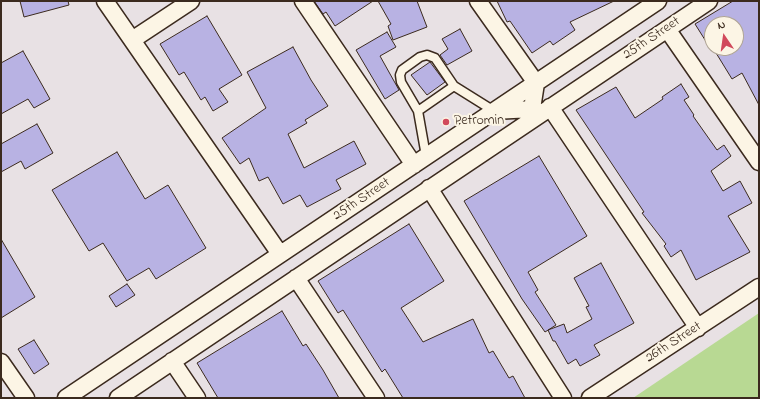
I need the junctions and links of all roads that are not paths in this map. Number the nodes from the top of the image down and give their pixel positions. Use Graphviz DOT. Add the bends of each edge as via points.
graph roads {
  1 [pos="105,1"];
  2 [pos="191,1"];
  3 [pos="303,1"];
  4 [pos="478,1"];
  5 [pos="709,1"];
  6 [pos="653,2"];
  7 [pos="667,29"];
  8 [pos="132,40"];
  9 [pos="536,83"];
  10 [pos="454,86"];
  11 [pos="550,107"];
  12 [pos="418,111"];
  13 [pos="494,111"];
  14 [pos="420,161"];
  15 [pos="759,162"];
  16 [pos="429,188"];
  17 [pos="280,254"];
  18 [pos="296,278"];
  19 [pos="759,287"];
  20 [pos="698,328"];
  21 [pos="172,360"];
  22 [pos="1,362"];
  23 [pos="26,398"];
  24 [pos="66,398"];
  25 [pos="118,398"];
  26 [pos="197,398"];
  27 [pos="376,398"];
  28 [pos="563,398"];
  29 [pos="590,398"];
  1 -- 8 [label="street"];
  2 -- 8 [label="street"];
  3 -- 14 [label="street"];
  4 -- 9 [label="street"];
  5 -- 7 [label="street, 25th Street"];
  6 -- 9 [label="street, 25th Street"];
  7 -- 11 [label="street, 25th Street"];
  7 -- 15 [label="street"];
  8 -- 17 [label="street"];
  9 -- 13 [label="street, 25th Street"];
  10 -- 12 [label="lane"];
  10 -- 12 [label="lane" via="435,58 427,55 402,70 401,82"];
  10 -- 13 [label="lane"];
  11 -- 16 [label="street, 25th Street"];
  11 -- 20 [label="street"];
  12 -- 14 [label="lane"];
  13 -- 14 [label="street, 25th Street"];
  14 -- 17 [label="street, 25th Street"];
  16 -- 18 [label="street, 25th Street"];
  16 -- 28 [label="street"];
  17 -- 24 [label="street, 25th Street"];
  18 -- 21 [label="street, 25th Street"];
  18 -- 27 [label="street"];
  19 -- 20 [label="street, 26th Street"];
  20 -- 29 [label="street, 26th Street"];
  21 -- 25 [label="street, 25th Street"];
  21 -- 26 [label="street"];
  22 -- 23 [label="street"];
}
